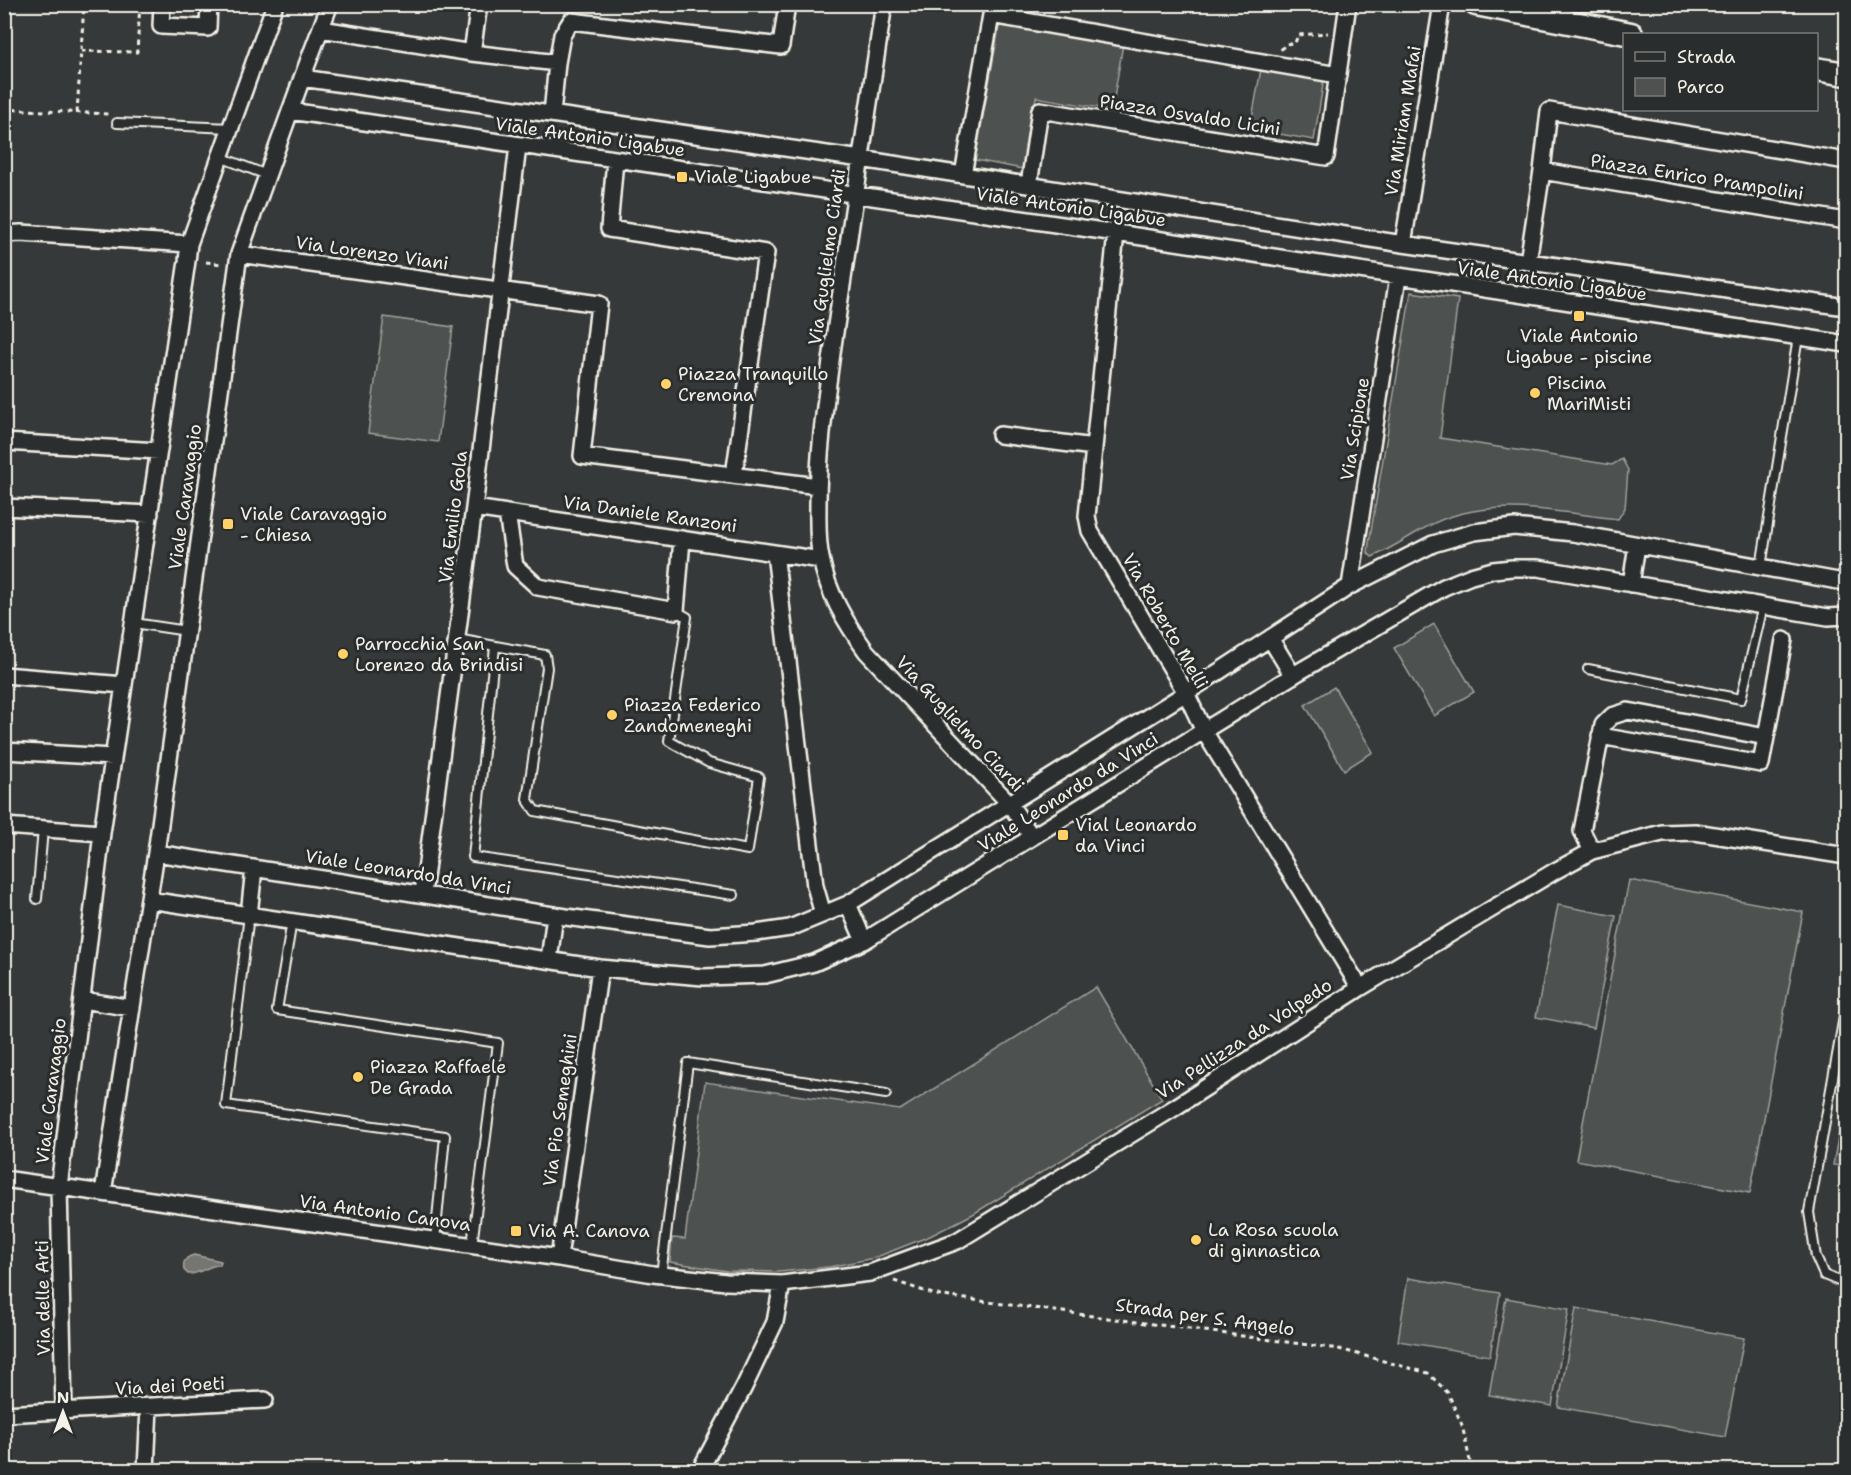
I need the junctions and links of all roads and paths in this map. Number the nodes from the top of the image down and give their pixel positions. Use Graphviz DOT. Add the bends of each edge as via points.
graph roads {
  1 [pos="84,4"];
  2 [pos="140,4"];
  3 [pos="162,4"];
  4 [pos="209,4"];
  5 [pos="275,4"];
  6 [pos="330,4"];
  7 [pos="479,4"];
  8 [pos="787,4"];
  9 [pos="884,4"];
  10 [pos="1348,4"];
  11 [pos="1442,4"];
  12 [pos="1476,4"];
  13 [pos="321,29"];
  14 [pos="1344,32"];
  15 [pos="1626,33"];
  16 [pos="81,51"];
  17 [pos="472,53"];
  18 [pos="557,63"];
  19 [pos="1272,64"];
  20 [pos="1818,69"];
  21 [pos="1846,74"];
  22 [pos="1338,75"];
  23 [pos="302,78"];
  24 [pos="4,109"];
  25 [pos="290,111"];
  26 [pos="77,112"];
  27 [pos="552,114"];
  28 [pos="117,123"];
  29 [pos="231,128"];
  30 [pos="518,146"];
  31 [pos="220,157"];
  32 [pos="861,159"];
  33 [pos="615,160"];
  34 [pos="1846,161"];
  35 [pos="1542,171"];
  36 [pos="267,175"];
  37 [pos="963,175"];
  38 [pos="1029,185"];
  39 [pos="854,196"];
  40 [pos="1846,222"];
  41 [pos="1116,233"];
  42 [pos="4,234"];
  43 [pos="189,244"];
  44 [pos="1402,244"];
  45 [pos="239,254"];
  46 [pos="1528,261"];
  47 [pos="206,262"];
  48 [pos="224,265"];
  49 [pos="1398,277"];
  50 [pos="500,290"];
  51 [pos="1846,307"];
  52 [pos="1798,337"];
  53 [pos="1846,344"];
  54 [pos="1000,435"];
  55 [pos="4,442"];
  56 [pos="1094,447"];
  57 [pos="159,452"];
  58 [pos="734,475"];
  59 [pos="818,486"];
  60 [pos="4,507"];
  61 [pos="474,508"];
  62 [pos="507,513"];
  63 [pos="150,514"];
  64 [pos="682,539"];
  65 [pos="1638,545"];
  66 [pos="775,553"];
  67 [pos="821,560"];
  68 [pos="1761,567"];
  69 [pos="1846,581"];
  70 [pos="1631,584"];
  71 [pos="1350,586"];
  72 [pos="1763,606"];
  73 [pos="676,610"];
  74 [pos="1846,616"];
  75 [pos="134,623"];
  76 [pos="187,631"];
  77 [pos="1270,638"];
  78 [pos="457,639"];
  79 [pos="1784,640"];
  80 [pos="495,647"];
  81 [pos="1588,669"];
  82 [pos="4,675"];
  83 [pos="1293,676"];
  84 [pos="124,686"];
  85 [pos="1186,693"];
  86 [pos="1204,731"];
  87 [pos="1600,736"];
  88 [pos="1766,737"];
  89 [pos="4,752"];
  90 [pos="113,757"];
  91 [pos="1009,803"];
  92 [pos="4,826"];
  93 [pos="43,829"];
  94 [pos="102,833"];
  95 [pos="1032,837"];
  96 [pos="1592,851"];
  97 [pos="156,853"];
  98 [pos="1846,856"];
  99 [pos="254,868"];
  100 [pos="423,893"];
  101 [pos="734,895"];
  102 [pos="37,899"];
  103 [pos="149,900"];
  104 [pos="848,904"];
  105 [pos="823,914"];
  106 [pos="249,915"];
  107 [pos="555,915"];
  108 [pos="292,921"];
  109 [pos="864,941"];
  110 [pos="549,960"];
  111 [pos="600,968"];
  112 [pos="1360,988"];
  113 [pos="82,1000"];
  114 [pos="1846,1005"];
  115 [pos="132,1008"];
  116 [pos="886,1094"];
  117 [pos="4,1179"];
  118 [pos="59,1186"];
  119 [pos="103,1193"];
  120 [pos="435,1240"];
  121 [pos="472,1245"];
  122 [pos="559,1258"];
  123 [pos="870,1273"];
  124 [pos="661,1275"];
  125 [pos="782,1284"];
  126 [pos="1846,1284"];
  127 [pos="266,1400"];
  128 [pos="149,1407"];
  129 [pos="64,1410"];
  130 [pos="4,1414"];
  131 [pos="146,1470"];
  132 [pos="700,1470"];
  133 [pos="1472,1470"];
  1 -- 16 [label="path"];
  2 -- 16 [label="path" via="137,52"];
  3 -- 4 [label="street" via="161,26 208,28"];
  5 -- 29 [label="street, Viale Caravaggio"];
  6 -- 13 [label="street, Viale Caravaggio"];
  7 -- 17 [label="street"];
  8 -- 18 [label="street" via="781,46 571,21 562,34"];
  9 -- 32 [label="street, Via Guglielmo Ciardi"];
  10 -- 14 [label="street, Piazza Osvaldo Licini"];
  11 -- 44 [label="street, Via Miriam Mafai"];
  12 -- 15 [label="street"];
  13 -- 17 [label="street"];
  13 -- 23 [label="street, Viale Caravaggio"];
  14 -- 19 [label="path" via="1298,35 1294,43 1285,44"];
  14 -- 22 [label="street, Piazza Osvaldo Licini"];
  16 -- 26 [label="path"];
  17 -- 18 [label="street"];
  18 -- 27 [label="street"];
  19 -- 22 [label="street"];
  19 -- 37 [label="street" via="991,15"];
  20 -- 21 [label="street"];
  22 -- 38 [label="street, Piazza Osvaldo Licini" via="1326,158 1040,110"];
  23 -- 25 [label="street, Viale Caravaggio"];
  23 -- 27 [label="street, Viale Antonio Ligabue"];
  24 -- 26 [label="path"];
  25 -- 30 [label="street, Viale Antonio Ligabue"];
  25 -- 36 [label="street, Viale Caravaggio"];
  26 -- 28 [label="path" via="110,114"];
  27 -- 32 [label="street, Viale Antonio Ligabue"];
  28 -- 29 [label="lane"];
  29 -- 31 [label="street, Viale Caravaggio"];
  30 -- 33 [label="street, Viale Antonio Ligabue"];
  30 -- 50 [label="street, Via Emilio Gola"];
  31 -- 36 [label="lane"];
  31 -- 43 [label="street, Viale Caravaggio"];
  32 -- 37 [label="street, Viale Antonio Ligabue"];
  32 -- 39 [label="street, Via Guglielmo Ciardi"];
  33 -- 39 [label="street, Viale Antonio Ligabue"];
  33 -- 58 [label="street" via="609,229 766,253"];
  34 -- 35 [label="street" via="1549,111"];
  35 -- 40 [label="street, Piazza Enrico Prampolini"];
  35 -- 46 [label="street"];
  36 -- 45 [label="street, Viale Caravaggio"];
  37 -- 38 [label="street, Viale Antonio Ligabue"];
  38 -- 44 [label="street, Viale Antonio Ligabue"];
  39 -- 41 [label="street, Viale Antonio Ligabue"];
  39 -- 59 [label="street, Via Guglielmo Ciardi" via="826,396"];
  41 -- 49 [label="street, Viale Antonio Ligabue"];
  41 -- 56 [label="street, Via Roberto Melli"];
  42 -- 43 [label="street"];
  43 -- 57 [label="street, Viale Caravaggio"];
  44 -- 46 [label="street, Viale Antonio Ligabue"];
  45 -- 50 [label="street, Via Lorenzo Viani"];
  45 -- 76 [label="street, Viale Caravaggio"];
  46 -- 51 [label="street, Viale Antonio Ligabue"];
  47 -- 48 [label="path"];
  49 -- 52 [label="street, Viale Antonio Ligabue"];
  49 -- 71 [label="street, Via Scipione"];
  50 -- 58 [label="street" via="599,304 582,456"];
  50 -- 61 [label="street, Via Emilio Gola"];
  52 -- 53 [label="street, Viale Antonio Ligabue"];
  52 -- 68 [label="lane"];
  54 -- 56 [label="street"];
  55 -- 57 [label="street"];
  56 -- 85 [label="street, Via Roberto Melli" via="1087,516 1090,531"];
  57 -- 63 [label="street, Viale Caravaggio"];
  58 -- 59 [label="street"];
  59 -- 67 [label="street, Via Guglielmo Ciardi"];
  60 -- 63 [label="street"];
  61 -- 62 [label="street, Via Daniele Ranzoni"];
  61 -- 78 [label="street, Via Emilio Gola"];
  62 -- 64 [label="street, Via Daniele Ranzoni"];
  62 -- 73 [label="street" via="515,566 538,587"];
  63 -- 75 [label="street, Viale Caravaggio"];
  64 -- 66 [label="street, Via Daniele Ranzoni"];
  64 -- 73 [label="street"];
  65 -- 68 [label="street, Viale Leonardo da Vinci"];
  65 -- 70 [label="street"];
  65 -- 71 [label="street, Viale Leonardo da Vinci" via="1514,527 1474,532 1433,544"];
  66 -- 67 [label="street, Via Daniele Ranzoni"];
  66 -- 105 [label="street" via="815,886"];
  67 -- 91 [label="street, Via Guglielmo Ciardi" via="828,585 866,651"];
  68 -- 69 [label="street, Viale Leonardo da Vinci"];
  70 -- 72 [label="street, Viale Leonardo da Vinci"];
  70 -- 83 [label="street, Viale Leonardo da Vinci" via="1538,568 1512,568 1471,576 1444,587"];
  71 -- 77 [label="street, Viale Leonardo da Vinci"];
  72 -- 74 [label="street, Viale Leonardo da Vinci" via="1828,617"];
  72 -- 81 [label="lane" via="1741,699"];
  73 -- 80 [label="lane" via="687,617 669,741 709,763 759,777 748,850 535,811 527,799 547,668 545,655"];
  75 -- 76 [label="lane"];
  75 -- 84 [label="street, Viale Caravaggio"];
  76 -- 97 [label="street, Viale Caravaggio"];
  77 -- 83 [label="street"];
  77 -- 85 [label="street, Viale Leonardo da Vinci"];
  78 -- 80 [label="lane"];
  78 -- 100 [label="street, Via Emilio Gola"];
  79 -- 88 [label="street"];
  80 -- 101 [label="lane" via="473,857"];
  82 -- 84 [label="street"];
  83 -- 86 [label="street, Viale Leonardo da Vinci"];
  84 -- 90 [label="street, Viale Caravaggio"];
  85 -- 86 [label="street, Via Roberto Melli"];
  85 -- 91 [label="street, Viale Leonardo da Vinci"];
  86 -- 95 [label="street, Viale Leonardo da Vinci"];
  86 -- 112 [label="street, Via Roberto Melli"];
  87 -- 88 [label="street" via="1603,725 1612,716 1628,711"];
  87 -- 88 [label="street" via="1761,764"];
  87 -- 96 [label="street" via="1582,831"];
  89 -- 90 [label="street"];
  90 -- 94 [label="street, Viale Caravaggio"];
  91 -- 95 [label="street, Via Guglielmo Ciardi"];
  91 -- 104 [label="street, Viale Leonardo da Vinci"];
  92 -- 93 [label="street"];
  93 -- 94 [label="street"];
  93 -- 102 [label="lane"];
  94 -- 113 [label="street, Viale Caravaggio"];
  95 -- 109 [label="street, Viale Leonardo da Vinci"];
  96 -- 98 [label="street, Via Pellizza da Volpedo" via="1662,833 1695,832"];
  96 -- 112 [label="street, Via Pellizza da Volpedo"];
  97 -- 99 [label="street, Viale Leonardo da Vinci"];
  97 -- 103 [label="street, Viale Caravaggio"];
  99 -- 100 [label="street, Viale Leonardo da Vinci"];
  99 -- 106 [label="street"];
  100 -- 107 [label="street, Viale Leonardo da Vinci"];
  103 -- 106 [label="street, Viale Leonardo da Vinci"];
  103 -- 115 [label="street, Viale Caravaggio"];
  104 -- 105 [label="street, Viale Leonardo da Vinci"];
  104 -- 109 [label="street"];
  105 -- 107 [label="street, Viale Leonardo da Vinci" via="790,928 710,936"];
  106 -- 108 [label="street, Viale Leonardo da Vinci"];
  106 -- 120 [label="lane" via="226,1106 445,1136"];
  107 -- 110 [label="street"];
  108 -- 110 [label="street, Viale Leonardo da Vinci"];
  108 -- 121 [label="lane" via="277,1010 498,1043"];
  109 -- 111 [label="street, Viale Leonardo da Vinci" via="814,963 765,975 703,977"];
  110 -- 111 [label="street, Viale Leonardo da Vinci"];
  111 -- 122 [label="street, Via Pio Semeghini"];
  112 -- 123 [label="street, Via Pellizza da Volpedo" via="1174,1108 957,1240"];
  113 -- 115 [label="street, Viale Caravaggio"];
  113 -- 118 [label="street, Viale Caravaggio"];
  114 -- 126 [label="lane" via="1809,1212 1816,1257 1824,1275"];
  115 -- 119 [label="street, Viale Caravaggio"];
  116 -- 124 [label="lane" via="688,1063"];
  117 -- 118 [label="street"];
  118 -- 119 [label="street"];
  118 -- 129 [label="street, Via delle Arti"];
  119 -- 120 [label="street, Via Antonio Canova"];
  120 -- 121 [label="street, Via Antonio Canova"];
  121 -- 122 [label="street, Via Antonio Canova"];
  122 -- 124 [label="street, Via Antonio Canova"];
  123 -- 125 [label="street, Via Pellizza da Volpedo"];
  123 -- 133 [label="path, Strada per S. Angelo" via="936,1295 1339,1349 1428,1373 1448,1394 1461,1425"];
  124 -- 125 [label="street, Via Pellizza da Volpedo"];
  125 -- 132 [label="street" via="775,1323"];
  127 -- 128 [label="street, Via dei Poeti"];
  128 -- 129 [label="street, Via dei Poeti"];
  128 -- 131 [label="street"];
  129 -- 130 [label="street, Via dei Poeti"];
}
